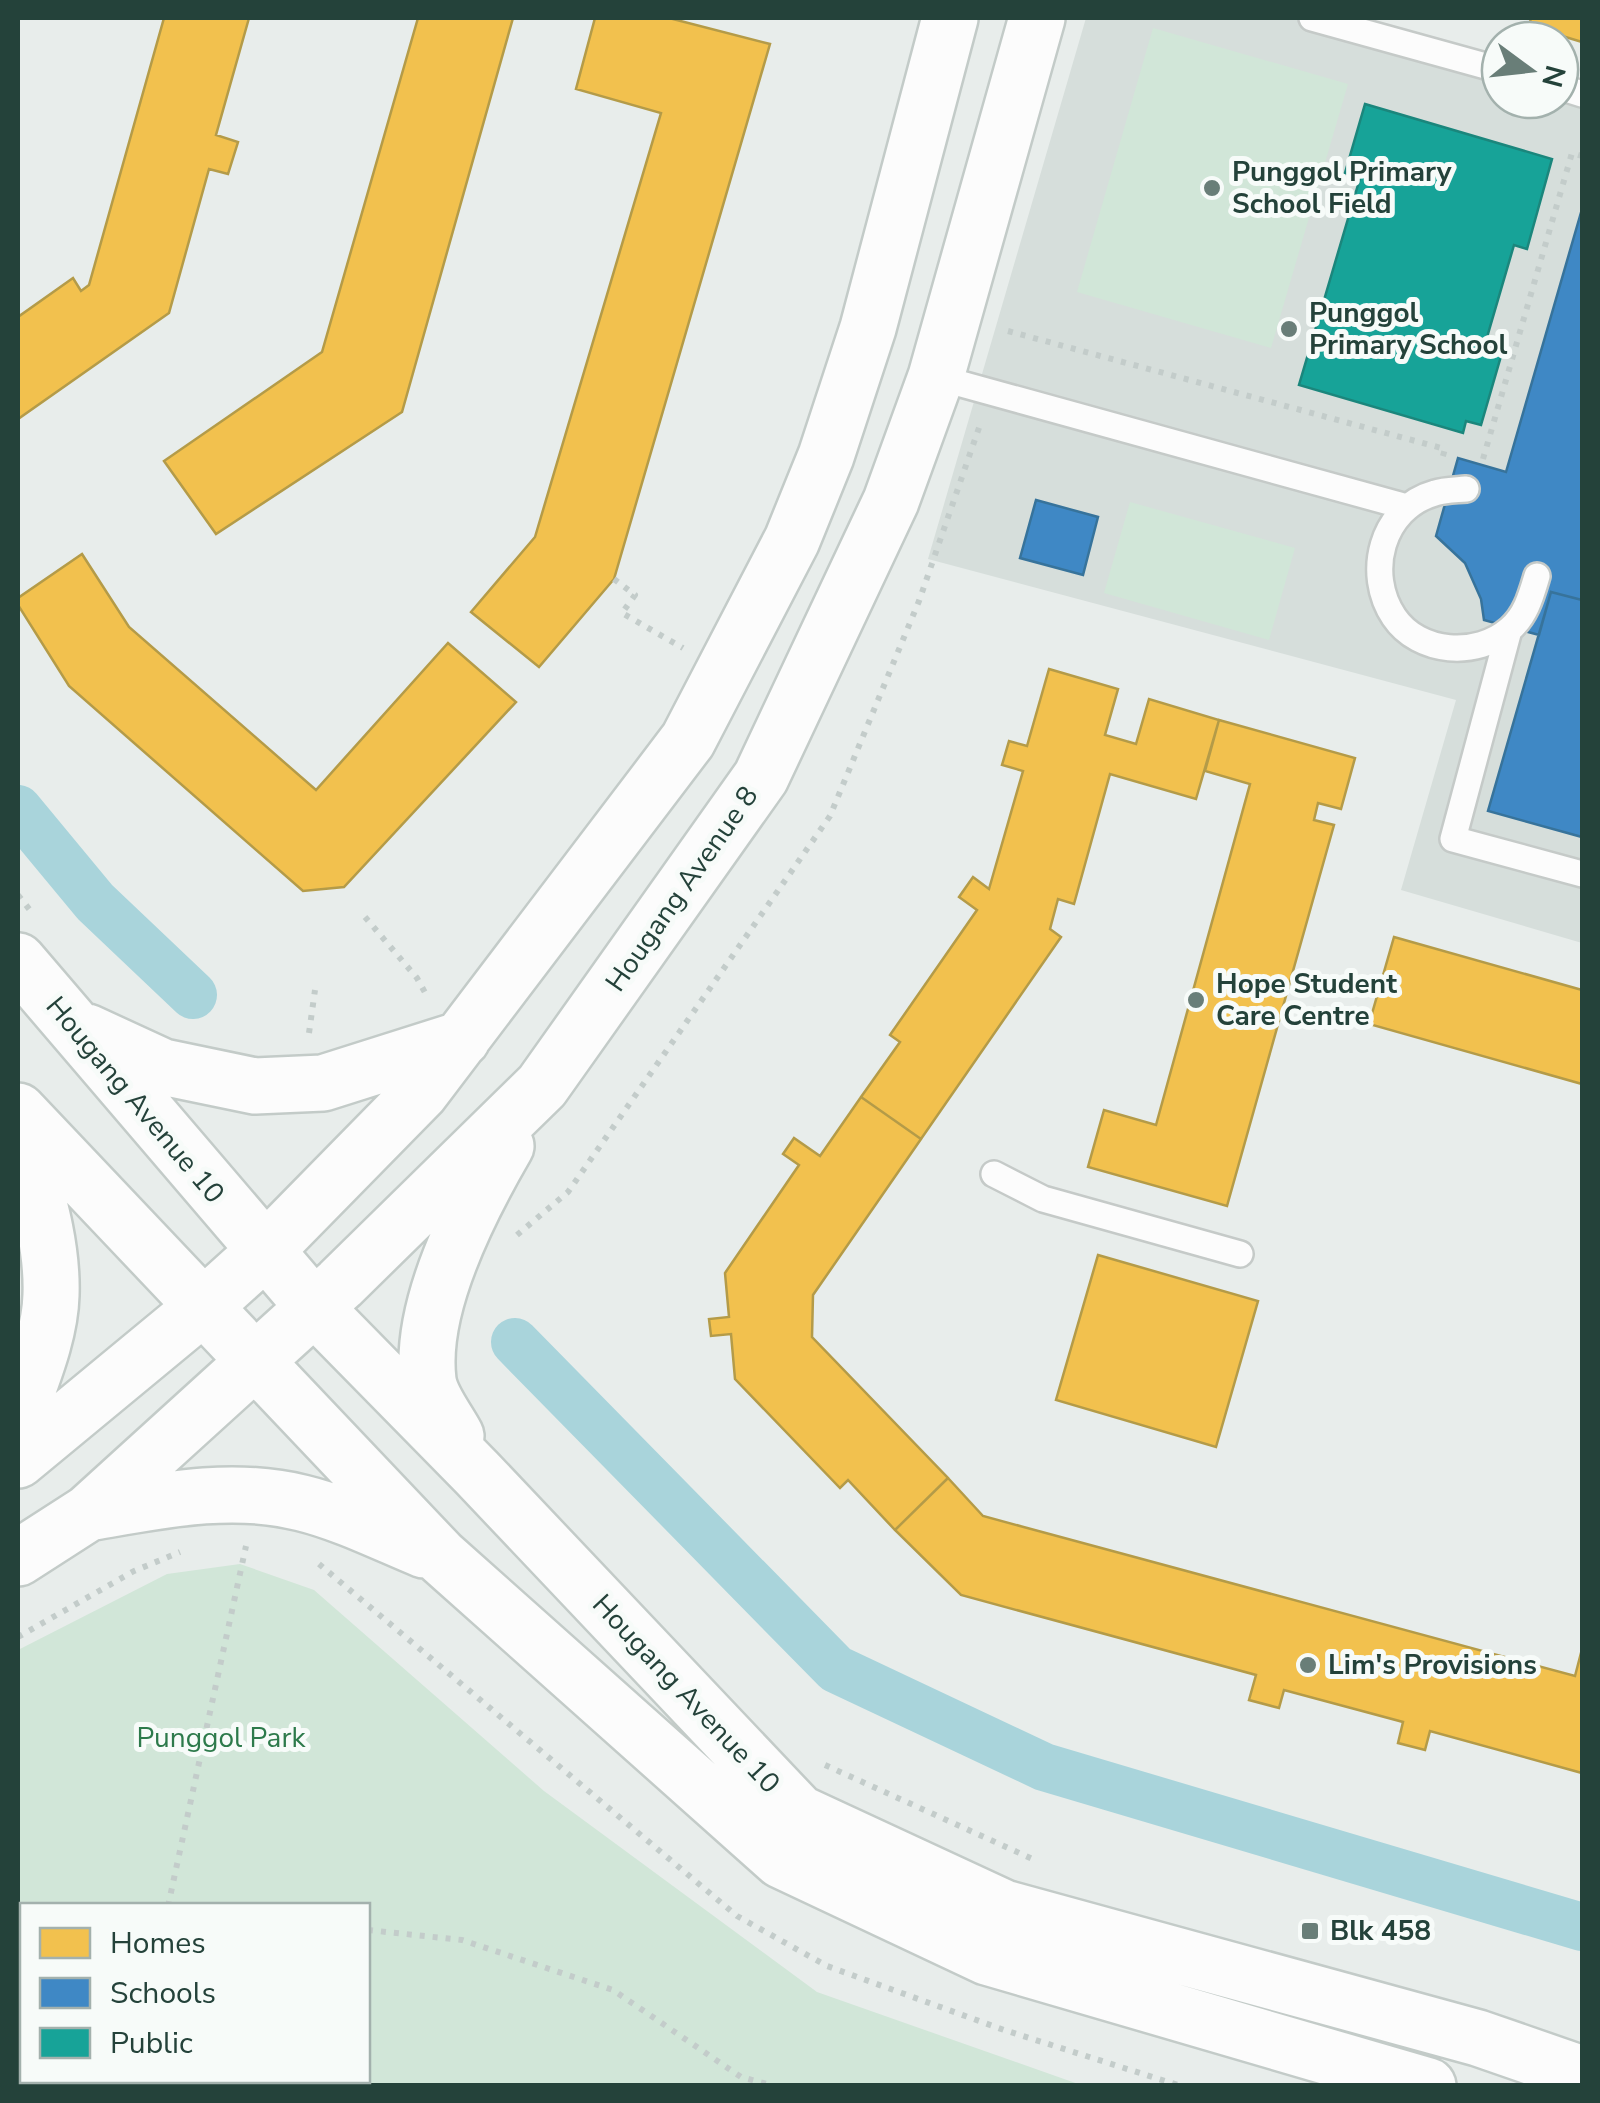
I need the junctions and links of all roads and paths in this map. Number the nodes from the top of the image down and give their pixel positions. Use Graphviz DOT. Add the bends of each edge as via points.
graph roads {
  1 [pos="950,18"];
  2 [pos="1037,18"];
  3 [pos="1312,18"];
  4 [pos="1480,64"];
  5 [pos="1582,156"];
  6 [pos="1008,331"];
  7 [pos="936,377"];
  8 [pos="991,392"];
  9 [pos="1481,466"];
  10 [pos="1438,471"];
  11 [pos="1466,490"];
  12 [pos="1407,508"];
  13 [pos="1537,576"];
  14 [pos="614,579"];
  15 [pos="1509,630"];
  16 [pos="690,652"];
  17 [pos="1582,874"];
  18 [pos="18,895"];
  19 [pos="365,916"];
  20 [pos="28,941"];
  21 [pos="315,990"];
  22 [pos="452,1018"];
  23 [pos="70,1025"];
  24 [pos="309,1033"];
  25 [pos="542,1086"];
  26 [pos="18,1112"];
  27 [pos="18,1126"];
  28 [pos="994,1174"];
  29 [pos="510,1241"];
  30 [pos="264,1252"];
  31 [pos="1240,1254"];
  32 [pos="313,1306"];
  33 [pos="203,1307"];
  34 [pos="254,1362"];
  35 [pos="18,1417"];
  36 [pos="18,1460"];
  37 [pos="477,1473"];
  38 [pos="88,1514"];
  39 [pos="248,1535"];
  40 [pos="194,1546"];
  41 [pos="440,1556"];
  42 [pos="18,1558"];
  43 [pos="18,1637"];
  44 [pos="811,1758"];
  45 [pos="1054,1866"];
  46 [pos="169,1903"];
  47 [pos="370,1930"];
  48 [pos="1582,2074"];
  49 [pos="742,2081"];
  50 [pos="774,2086"];
  51 [pos="1428,2086"];
  1 -- 22 [label="main road" via="868,328 792,540 688,740"];
  2 -- 7 [label="main road, Hougang Avenue 8"];
  3 -- 4 [label="lane"];
  5 -- 9 [label="path" via="1572,153"];
  6 -- 10 [label="path" via="1445,449"];
  7 -- 8 [label="lane"];
  7 -- 25 [label="main road, Hougang Avenue 8" via="892,501 761,778"];
  8 -- 12 [label="lane"];
  8 -- 29 [label="path" via="919,601 830,816 568,1192"];
  11 -- 12 [label="lane" via="1434,493"];
  12 -- 15 [label="lane" via="1387,532 1378,562 1382,593 1396,620 1420,640 1451,649 1481,646"];
  13 -- 15 [label="lane" via="1528,606"];
  14 -- 16 [label="path" via="635,594 622,613"];
  15 -- 17 [label="lane" via="1453,839"];
  18 -- 20 [label="path"];
  19 -- 22 [label="path" via="432,1005"];
  20 -- 23 [label="main road, Hougang Avenue 10"];
  21 -- 24 [label="path"];
  22 -- 23 [label="main road" via="324,1083 255,1086 163,1067"];
  22 -- 30 [label="main road" via="420,1093"];
  23 -- 30 [label="main road, Hougang Avenue 10"];
  25 -- 32 [label="main road, Hougang Avenue 8"];
  25 -- 37 [label="main road" via="456,1239 427,1341 428,1384"];
  26 -- 33 [label="main road, Hougang Avenue 10"];
  27 -- 35 [label="main road" via="46,1230 51,1297"];
  28 -- 31 [label="lane" via="1044,1199"];
  30 -- 32 [label="main road, Hougang Avenue 10"];
  30 -- 33 [label="main road"];
  32 -- 34 [label="main road, Hougang Avenue 8"];
  32 -- 37 [label="main road, Hougang Avenue 10"];
  33 -- 34 [label="main road, Hougang Avenue 10"];
  33 -- 36 [label="main road"];
  34 -- 38 [label="main road, Hougang Avenue 8"];
  34 -- 41 [label="main road, Hougang Avenue 10"];
  37 -- 48 [label="main road, Hougang Avenue 10" via="798,1813 1004,1908 1478,2038"];
  38 -- 41 [label="main road" via="195,1495 256,1496 302,1502"];
  38 -- 42 [label="main road, Hougang Avenue 8"];
  39 -- 46 [label="path"];
  40 -- 43 [label="path" via="134,1571"];
  41 -- 51 [label="main road, Hougang Avenue 10" via="781,1860 987,1957"];
  44 -- 45 [label="path"];
  47 -- 49 [label="path" via="462,1940 613,1990"];
  49 -- 50 [label="path"];
}
